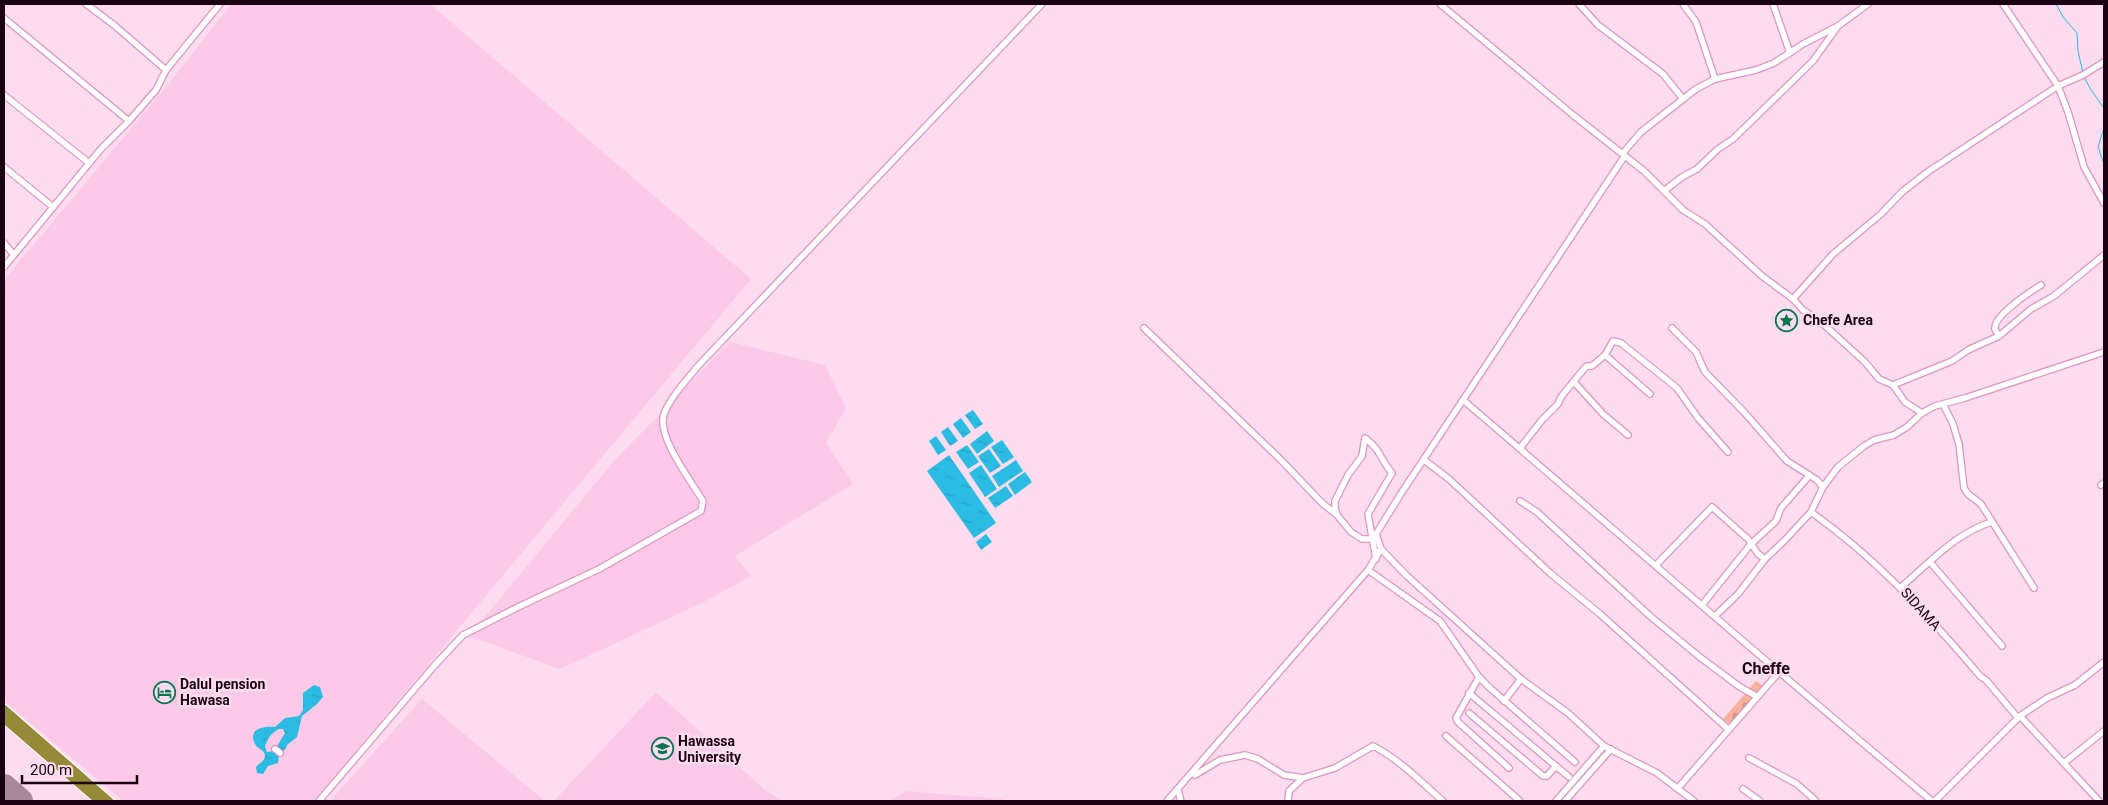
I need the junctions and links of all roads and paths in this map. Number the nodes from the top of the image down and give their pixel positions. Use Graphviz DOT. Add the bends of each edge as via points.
graph roads {
  1 [pos="86,4"];
  2 [pos="220,4"];
  3 [pos="1042,4"];
  4 [pos="1440,4"];
  5 [pos="1579,4"];
  6 [pos="1683,4"];
  7 [pos="1772,4"];
  8 [pos="1868,4"];
  9 [pos="2003,4"];
  10 [pos="4,18"];
  11 [pos="1838,26"];
  12 [pos="1790,53"];
  13 [pos="2104,62"];
  14 [pos="166,70"];
  15 [pos="1715,79"];
  16 [pos="2058,86"];
  17 [pos="4,95"];
  18 [pos="1683,99"];
  19 [pos="129,122"];
  20 [pos="1624,157"];
  21 [pos="89,163"];
  22 [pos="4,166"];
  23 [pos="1664,191"];
  24 [pos="2104,203"];
  25 [pos="53,208"];
  26 [pos="4,243"];
  27 [pos="14,255"];
  28 [pos="2104,255"];
  29 [pos="4,267"];
  30 [pos="2041,285"];
  31 [pos="1794,299"];
  32 [pos="1144,328"];
  33 [pos="1672,328"];
  34 [pos="1999,336"];
  35 [pos="2104,352"];
  36 [pos="1605,355"];
  37 [pos="1574,382"];
  38 [pos="1893,385"];
  39 [pos="1650,394"];
  40 [pos="1463,400"];
  41 [pos="1943,404"];
  42 [pos="1922,414"];
  43 [pos="1628,435"];
  44 [pos="1520,448"];
  45 [pos="1728,452"];
  46 [pos="1424,460"];
  47 [pos="1809,476"];
  48 [pos="1823,487"];
  49 [pos="1520,501"];
  50 [pos="1811,512"];
  51 [pos="1337,515"];
  52 [pos="1992,522"];
  53 [pos="1371,539"];
  54 [pos="1751,544"];
  55 [pos="1381,549"];
  56 [pos="1376,559"];
  57 [pos="1765,559"];
  58 [pos="1930,562"];
  59 [pos="1656,565"];
  60 [pos="1368,570"];
  61 [pos="1902,587"];
  62 [pos="2034,588"];
  63 [pos="1702,605"];
  64 [pos="1715,616"];
  65 [pos="2002,646"];
  66 [pos="2104,662"];
  67 [pos="1780,671"];
  68 [pos="1479,677"];
  69 [pos="1521,679"];
  70 [pos="1469,693"];
  71 [pos="1756,696"];
  72 [pos="1504,701"];
  73 [pos="4,709"];
  74 [pos="1469,713"];
  75 [pos="2019,717"];
  76 [pos="4,719"];
  77 [pos="1728,728"];
  78 [pos="2104,731"];
  79 [pos="1446,736"];
  80 [pos="1604,746"];
  81 [pos="1611,749"];
  82 [pos="1749,758"];
  83 [pos="1575,762"];
  84 [pos="2064,764"];
  85 [pos="1556,766"];
  86 [pos="1509,768"];
  87 [pos="1569,777"];
  88 [pos="1303,778"];
  89 [pos="1187,780"];
  90 [pos="1678,788"];
  91 [pos="1743,789"];
  92 [pos="1178,790"];
  93 [pos="99,801"];
  94 [pos="109,801"];
  95 [pos="319,801"];
  96 [pos="1167,801"];
  97 [pos="1181,801"];
  98 [pos="1288,801"];
  99 [pos="1443,801"];
  100 [pos="1520,801"];
  101 [pos="1556,801"];
  102 [pos="1565,801"];
  103 [pos="1694,801"];
  104 [pos="1760,801"];
  105 [pos="1816,801"];
  106 [pos="1933,801"];
  107 [pos="2099,801"];
  1 -- 14 [label="street"];
  2 -- 14 [label="street"];
  3 -- 95 [label="street" via="698,366 676,395 665,413 664,428 670,446 703,501 701,511 599,569 459,638"];
  4 -- 20 [label="street"];
  5 -- 18 [label="street" via="1598,25 1663,74"];
  6 -- 15 [label="street" via="1696,22"];
  7 -- 12 [label="street"];
  8 -- 11 [label="street"];
  9 -- 16 [label="street"];
  10 -- 19 [label="street"];
  11 -- 12 [label="street"];
  11 -- 23 [label="street" via="1813,61 1740,133 1697,169"];
  12 -- 15 [label="street" via="1756,70"];
  13 -- 16 [label="street"];
  14 -- 19 [label="street" via="156,90"];
  15 -- 18 [label="street"];
  16 -- 24 [label="street" via="2084,167"];
  16 -- 31 [label="street" via="1909,186 1833,254"];
  17 -- 21 [label="street"];
  18 -- 20 [label="street" via="1642,132 1623,153"];
  19 -- 21 [label="street"];
  20 -- 23 [label="street"];
  20 -- 40 [label="street"];
  21 -- 25 [label="street"];
  22 -- 25 [label="street"];
  23 -- 31 [label="street" via="1683,210 1706,224 1762,276"];
  25 -- 27 [label="street"];
  26 -- 27 [label="street"];
  27 -- 29 [label="street"];
  28 -- 34 [label="street"];
  30 -- 34 [label="street" via="1996,322"];
  31 -- 38 [label="street" via="1865,362 1879,379"];
  32 -- 51 [label="street"];
  33 -- 47 [label="street" via="1696,352 1705,372 1788,461"];
  34 -- 38 [label="street" via="1952,361"];
  35 -- 41 [label="street"];
  36 -- 37 [label="street" via="1592,366 1587,366"];
  36 -- 39 [label="street"];
  36 -- 45 [label="street" via="1613,341 1621,343 1677,388"];
  37 -- 43 [label="street" via="1603,414"];
  37 -- 44 [label="street"];
  38 -- 42 [label="street" via="1905,402"];
  40 -- 44 [label="street"];
  40 -- 46 [label="street"];
  41 -- 42 [label="street"];
  41 -- 52 [label="street" via="1959,444 1964,488 1981,504"];
  42 -- 48 [label="street" via="1907,427 1864,446 1838,467"];
  44 -- 59 [label="street"];
  46 -- 55 [label="street" via="1378,529 1376,534"];
  46 -- 77 [label="street"];
  47 -- 48 [label="street"];
  47 -- 54 [label="street" via="1781,508 1776,521"];
  48 -- 50 [label="street"];
  49 -- 71 [label="street" via="1537,512 1666,630"];
  50 -- 57 [label="street"];
  50 -- 61 [label="street, SIDAMA"];
  51 -- 53 [label="street" via="1351,532 1362,539"];
  51 -- 53 [label="street" via="1335,501 1362,456 1365,438 1380,452 1382,461 1392,473 1368,514"];
  52 -- 58 [label="street" via="1978,526"];
  52 -- 62 [label="street"];
  53 -- 56 [label="street"];
  54 -- 57 [label="street"];
  54 -- 59 [label="street" via="1712,506"];
  54 -- 63 [label="street"];
  55 -- 56 [label="street"];
  55 -- 69 [label="street"];
  56 -- 60 [label="street"];
  57 -- 64 [label="street" via="1738,594"];
  58 -- 61 [label="street"];
  58 -- 65 [label="street"];
  59 -- 63 [label="street"];
  60 -- 68 [label="street" via="1440,621"];
  60 -- 89 [label="street"];
  61 -- 75 [label="street, SIDAMA"];
  63 -- 64 [label="street"];
  64 -- 67 [label="street"];
  66 -- 75 [label="street" via="2075,685 2047,698"];
  67 -- 71 [label="street"];
  67 -- 106 [label="street"];
  68 -- 70 [label="street"];
  68 -- 72 [label="street"];
  69 -- 72 [label="street"];
  69 -- 80 [label="street" via="1568,713"];
  70 -- 85 [label="street"];
  70 -- 86 [label="street" via="1456,718 1458,722"];
  71 -- 77 [label="street"];
  72 -- 83 [label="street"];
  73 -- 94 [label="highway"];
  74 -- 85 [label="street" via="1543,776"];
  75 -- 84 [label="street, SIDAMA"];
  75 -- 106 [label="street"];
  76 -- 93 [label="highway"];
  77 -- 90 [label="street"];
  78 -- 84 [label="street"];
  79 -- 100 [label="street"];
  80 -- 81 [label="street"];
  80 -- 101 [label="street"];
  81 -- 90 [label="street"];
  81 -- 102 [label="street"];
  82 -- 105 [label="street" via="1787,777"];
  84 -- 107 [label="street, SIDAMA"];
  85 -- 87 [label="street"];
  88 -- 89 [label="street" via="1284,775 1258,759 1245,756 1220,760"];
  88 -- 98 [label="street" via="1290,791"];
  88 -- 99 [label="street" via="1335,768 1373,746 1399,763"];
  89 -- 92 [label="street"];
  90 -- 103 [label="street"];
  91 -- 104 [label="street"];
  92 -- 96 [label="street"];
  92 -- 97 [label="street"];
}
